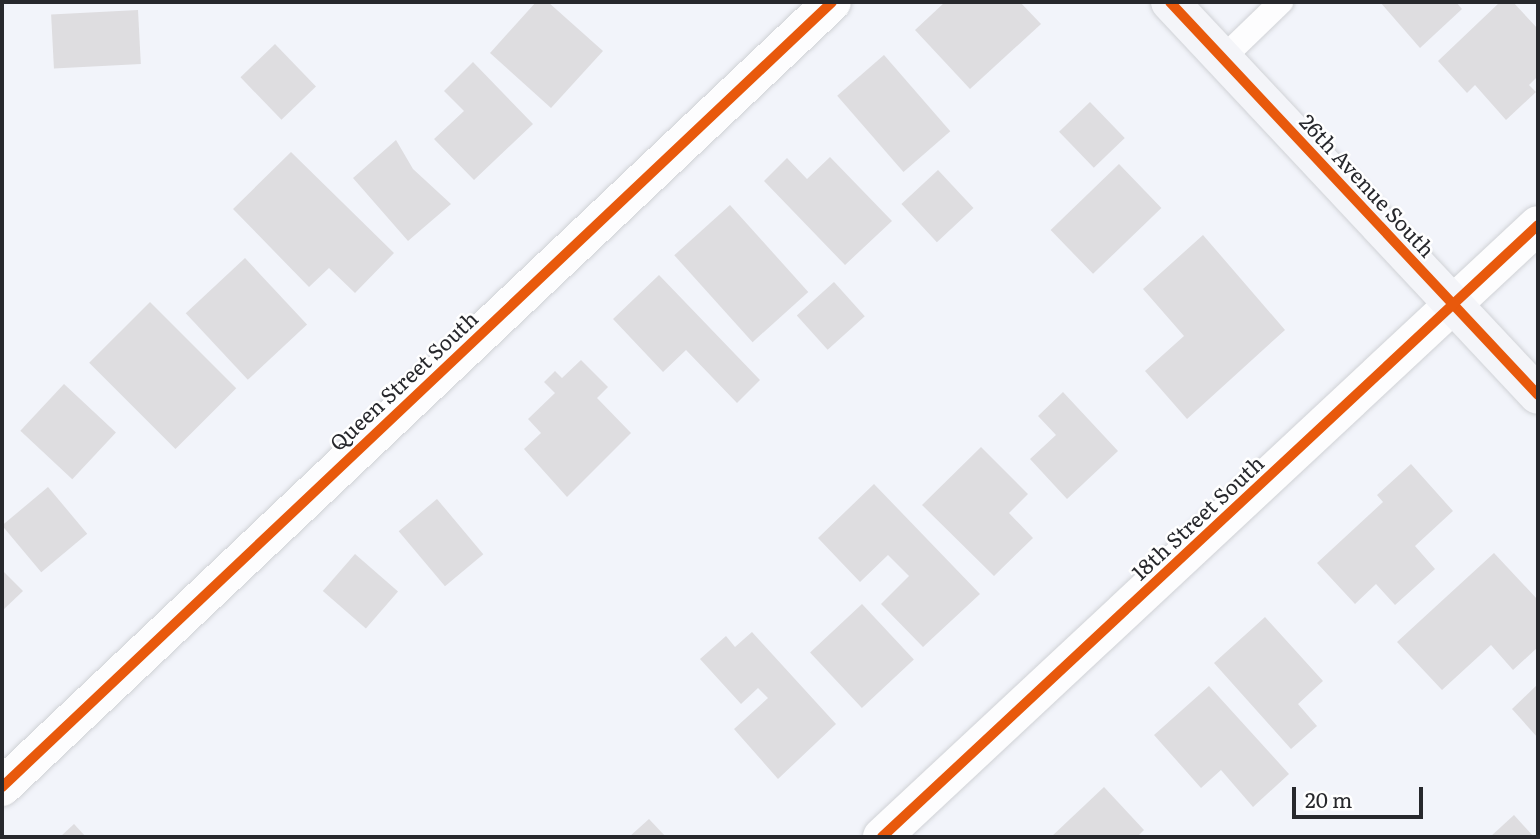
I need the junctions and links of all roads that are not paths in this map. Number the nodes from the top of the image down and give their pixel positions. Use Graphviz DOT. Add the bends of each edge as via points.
graph roads {
  1 [pos="832,2"];
  2 [pos="1170,2"];
  3 [pos="1281,2"];
  4 [pos="1223,58"];
  5 [pos="1538,225"];
  6 [pos="1453,304"];
  7 [pos="1538,395"];
  8 [pos="2,787"];
  9 [pos="881,837"];
  1 -- 8 [label="street, Queen Street South"];
  2 -- 4 [label="street, 26th Avenue South"];
  3 -- 4 [label="lane"];
  4 -- 6 [label="street, 26th Avenue South"];
  5 -- 6 [label="street, 18th Street South"];
  6 -- 7 [label="street, 26th Avenue South"];
  6 -- 9 [label="street, 18th Street South"];
}
